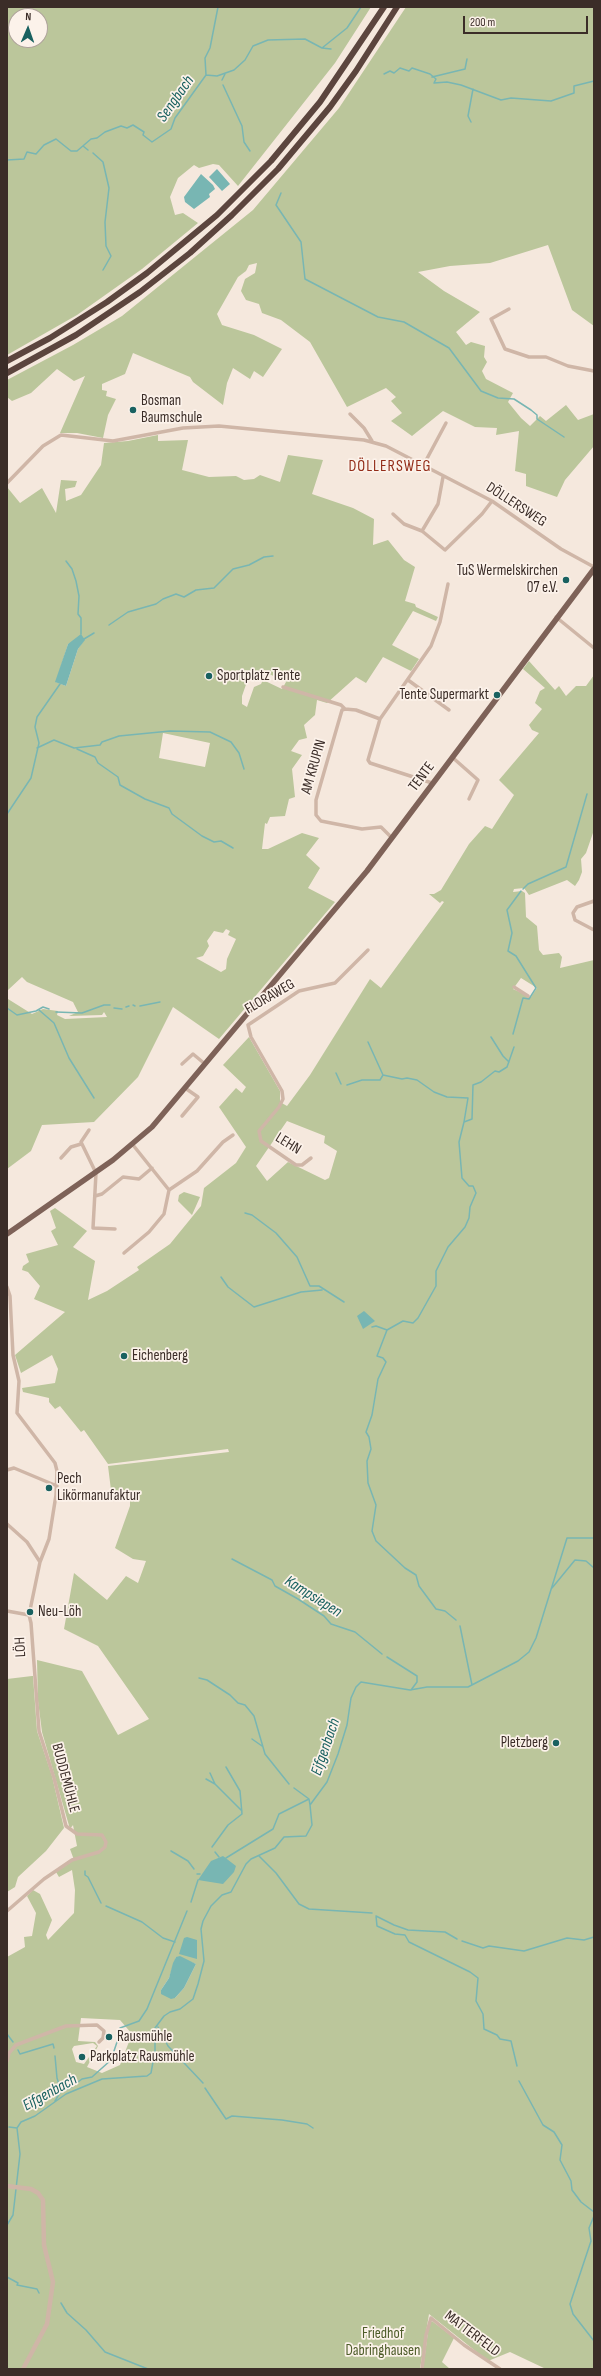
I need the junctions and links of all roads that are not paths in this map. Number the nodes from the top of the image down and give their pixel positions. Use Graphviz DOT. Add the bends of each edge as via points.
graph roads {
  1 [pos="384,7"];
  2 [pos="397,7"];
  3 [pos="509,309"];
  4 [pos="7,361"];
  5 [pos="594,371"];
  6 [pos="7,374"];
  7 [pos="350,414"];
  8 [pos="446,423"];
  9 [pos="372,441"];
  10 [pos="423,466"];
  11 [pos="444,477"];
  12 [pos="7,483"];
  13 [pos="492,501"];
  14 [pos="392,514"];
  15 [pos="422,532"];
  16 [pos="594,568"];
  17 [pos="448,584"];
  18 [pos="556,617"];
  19 [pos="594,648"];
  20 [pos="408,680"];
  21 [pos="283,687"];
  22 [pos="345,709"];
  23 [pos="449,710"];
  24 [pos="380,719"];
  25 [pos="452,757"];
  26 [pos="432,783"];
  27 [pos="469,800"];
  28 [pos="392,838"];
  29 [pos="594,901"];
  30 [pos="594,930"];
  31 [pos="368,950"];
  32 [pos="514,987"];
  33 [pos="528,996"];
  34 [pos="242,1021"];
  35 [pos="248,1025"];
  36 [pos="182,1064"];
  37 [pos="205,1064"];
  38 [pos="185,1088"];
  39 [pos="182,1116"];
  40 [pos="89,1130"];
  41 [pos="233,1135"];
  42 [pos="81,1144"];
  43 [pos="133,1145"];
  44 [pos="61,1158"];
  45 [pos="311,1158"];
  46 [pos="152,1168"];
  47 [pos="96,1173"];
  48 [pos="169,1190"];
  49 [pos="95,1196"];
  50 [pos="115,1229"];
  51 [pos="7,1234"];
  52 [pos="124,1253"];
  53 [pos="7,1287"];
  54 [pos="7,1470"];
  55 [pos="57,1486"];
  56 [pos="7,1524"];
  57 [pos="40,1562"];
  58 [pos="7,1611"];
  59 [pos="29,1615"];
  60 [pos="35,1685"];
  61 [pos="7,1911"];
  62 [pos="99,2042"];
  63 [pos="7,2061"];
  64 [pos="7,2186"];
  65 [pos="23,2369"];
  66 [pos="422,2369"];
  67 [pos="500,2369"];
  1 -- 4 [label="highway" via="347,66 320,102 258,174 198,232 133,283 70,326"];
  2 -- 6 [label="highway" via="330,107 250,197 190,253 140,292 76,335"];
  3 -- 5 [label="street" via="491,320 505,349 529,357 546,357 568,366"];
  7 -- 9 [label="street" via="364,428"];
  8 -- 10 [label="street"];
  9 -- 10 [label="street, DÖLLERSWEG"];
  9 -- 12 [label="street, DÖLLERSWEG" via="236,427 183,428 113,440 61,435 43,446"];
  10 -- 11 [label="street, DÖLLERSWEG"];
  11 -- 13 [label="street, DÖLLERSWEG"];
  11 -- 15 [label="street" via="438,504"];
  13 -- 15 [label="street" via="445,550"];
  13 -- 16 [label="street, DÖLLERSWEG" via="561,549"];
  14 -- 15 [label="street" via="404,524"];
  16 -- 18 [label="main road, TENTE"];
  17 -- 20 [label="street" via="440,622 431,646"];
  18 -- 19 [label="street"];
  18 -- 25 [label="main road, TENTE"];
  20 -- 23 [label="street"];
  20 -- 24 [label="street"];
  21 -- 22 [label="street" via="341,705"];
  22 -- 24 [label="street" via="356,710"];
  22 -- 28 [label="street, AM KRUPIN" via="342,710 316,800 316,815 320,820 362,829 381,827"];
  24 -- 26 [label="street" via="368,760 370,763"];
  25 -- 26 [label="main road, TENTE"];
  25 -- 27 [label="street" via="478,780"];
  26 -- 28 [label="main road, TENTE"];
  28 -- 34 [label="main road, TENTE" via="352,891"];
  29 -- 30 [label="street" via="577,907 573,913 576,920"];
  31 -- 35 [label="street, FLORAWEG" via="335,983 299,991"];
  32 -- 33 [label="street"];
  34 -- 35 [label="street, FLORAWEG"];
  34 -- 37 [label="main road, TENTE"];
  35 -- 45 [label="street, LEHN" via="251,1036 282,1091 283,1099 259,1131 261,1140 296,1165 302,1165"];
  36 -- 37 [label="street" via="193,1054"];
  37 -- 38 [label="main road, TENTE"];
  38 -- 39 [label="street" via="198,1097"];
  38 -- 43 [label="main road, TENTE"];
  40 -- 42 [label="street" via="82,1138"];
  41 -- 48 [label="street" via="223,1142 197,1171"];
  42 -- 44 [label="street" via="71,1147"];
  42 -- 47 [label="street"];
  43 -- 46 [label="street"];
  43 -- 47 [label="main road, TENTE"];
  46 -- 48 [label="street"];
  46 -- 49 [label="street" via="139,1179 123,1177 102,1194"];
  47 -- 49 [label="street"];
  47 -- 51 [label="main road, TENTE"];
  48 -- 52 [label="street" via="164,1214"];
  49 -- 50 [label="street" via="93,1228"];
  53 -- 55 [label="street, LÖH" via="10,1296 13,1355 19,1381 18,1413 55,1462 58,1471"];
  54 -- 55 [label="street" via="14,1468"];
  55 -- 57 [label="street, LÖH" via="49,1539"];
  56 -- 57 [label="street" via="27,1542"];
  57 -- 59 [label="street, LÖH"];
  58 -- 59 [label="street"];
  59 -- 60 [label="street, LÖH"];
  60 -- 61 [label="street, BUDDEMÜHLE" via="39,1731 66,1826 77,1834 102,1835 106,1845 99,1852 69,1862 44,1879"];
  62 -- 63 [label="street" via="104,2031 97,2025 66,2026 16,2045 9,2053"];
  64 -- 65 [label="street" via="26,2188 38,2193 44,2202 44,2245 53,2285 46,2327"];
  66 -- 67 [label="street, MATTERFELD" via="431,2318 464,2345"];
}
